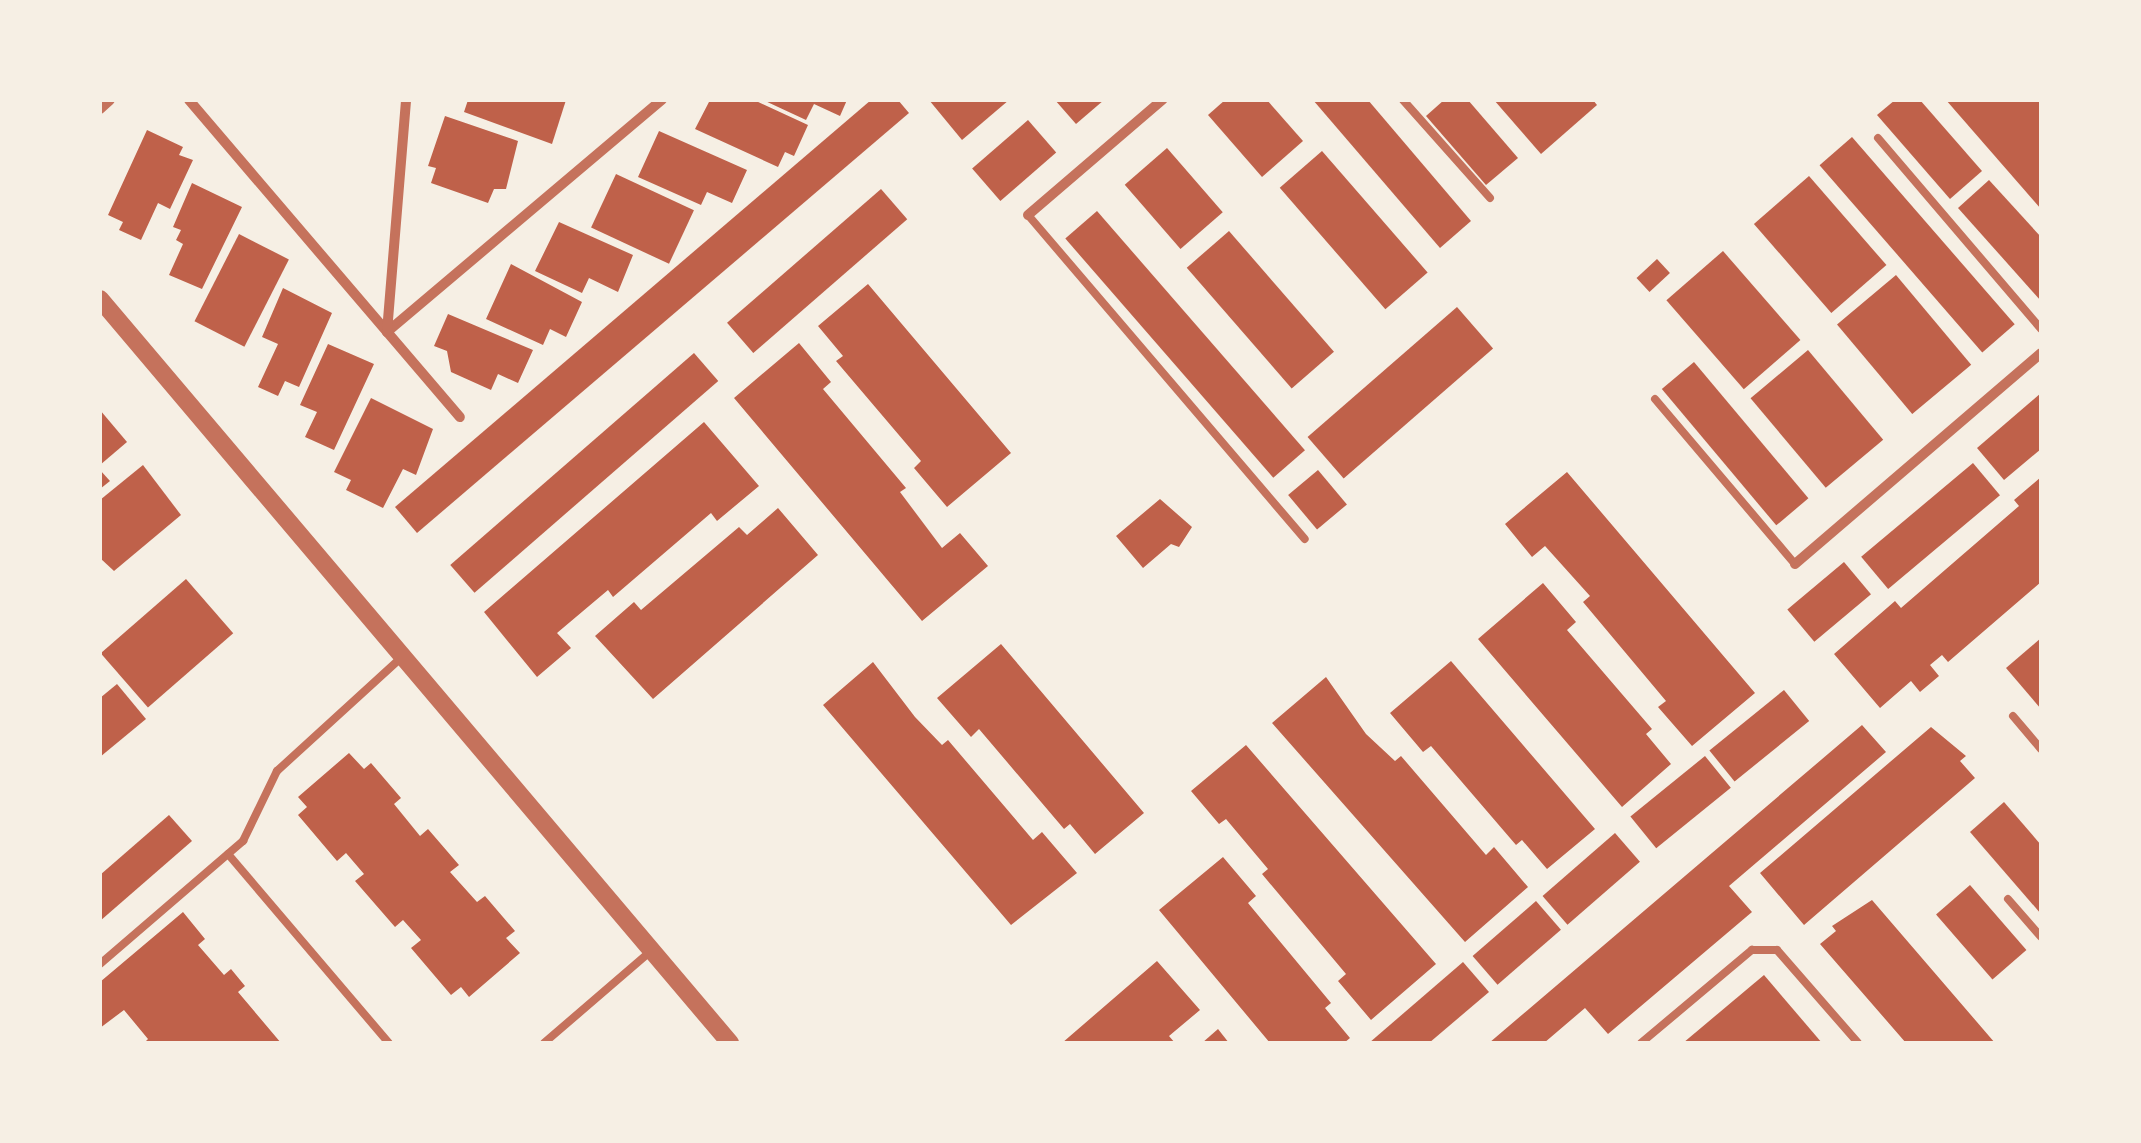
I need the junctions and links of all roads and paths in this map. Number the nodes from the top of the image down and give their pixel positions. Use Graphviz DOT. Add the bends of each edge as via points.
graph roads {
  1 [pos="110,100"];
  2 [pos="189,100"];
  3 [pos="406,100"];
  4 [pos="662,100"];
  5 [pos="1162,100"];
  6 [pos="1403,100"];
  7 [pos="100,109"];
  8 [pos="1878,138"];
  9 [pos="1490,198"];
  10 [pos="1028,215"];
  11 [pos="100,299"];
  12 [pos="2041,329"];
  13 [pos="387,332"];
  14 [pos="2041,353"];
  15 [pos="1655,399"];
  16 [pos="460,417"];
  17 [pos="1305,539"];
  18 [pos="1795,564"];
  19 [pos="403,656"];
  20 [pos="2013,716"];
  21 [pos="2041,749"];
  22 [pos="228,854"];
  23 [pos="2008,898"];
  24 [pos="2041,938"];
  25 [pos="652,950"];
  26 [pos="100,964"];
  27 [pos="389,1043"];
  28 [pos="544,1043"];
  29 [pos="730,1043"];
  30 [pos="1641,1043"];
  31 [pos="1858,1043"];
  1 -- 7 [label="street"];
  2 -- 13 [label="street"];
  3 -- 13 [label="street"];
  4 -- 13 [label="street"];
  5 -- 10 [label="street"];
  6 -- 9 [label="lane"];
  8 -- 12 [label="lane"];
  10 -- 17 [label="lane"];
  11 -- 19 [label="street"];
  13 -- 16 [label="street"];
  14 -- 18 [label="street"];
  15 -- 18 [label="lane"];
  19 -- 22 [label="lane" via="277,771 243,841"];
  19 -- 25 [label="street"];
  20 -- 21 [label="lane"];
  22 -- 26 [label="lane"];
  22 -- 27 [label="lane"];
  23 -- 24 [label="lane"];
  25 -- 28 [label="lane"];
  25 -- 29 [label="street"];
  30 -- 31 [label="lane" via="1752,950 1776,950"];
}
